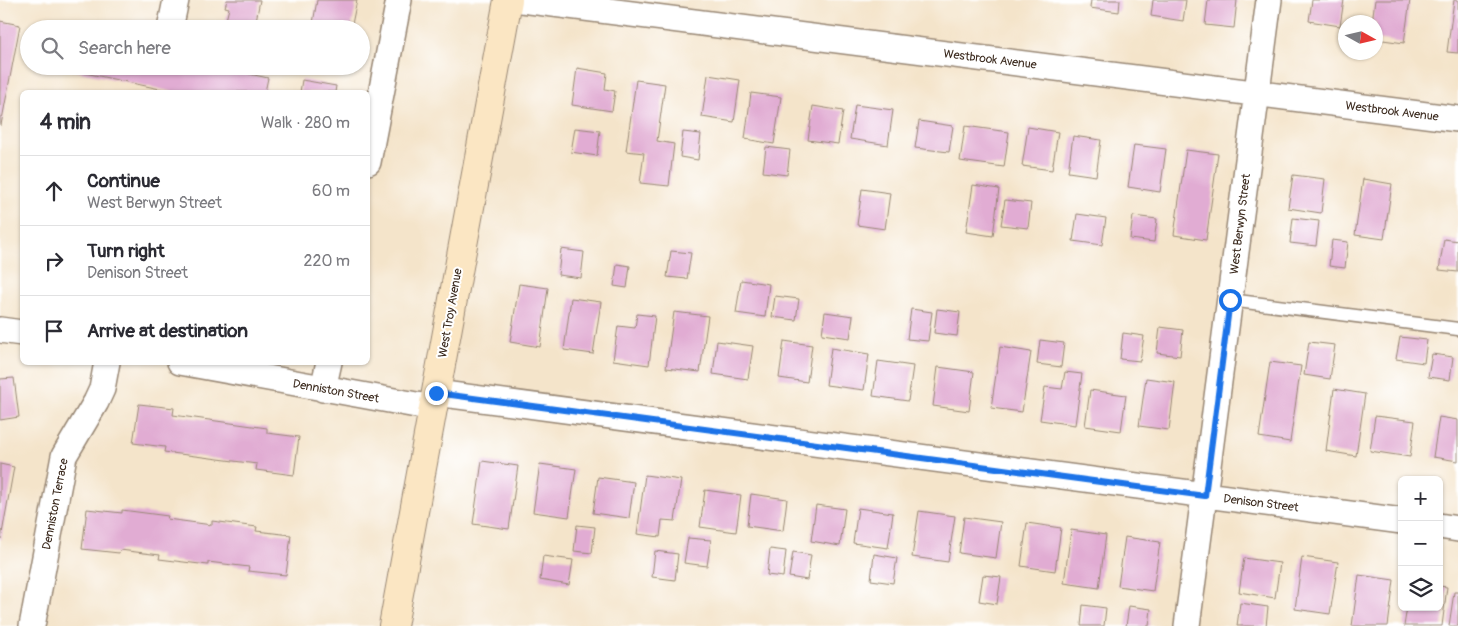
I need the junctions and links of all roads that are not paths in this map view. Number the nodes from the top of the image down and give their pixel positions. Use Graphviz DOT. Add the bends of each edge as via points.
graph roads {
  1 [pos="176,0"];
  2 [pos="399,0"];
  3 [pos="508,0"];
  4 [pos="522,0"];
  5 [pos="1268,0"];
  6 [pos="172,20"];
  7 [pos="1257,93"];
  8 [pos="1458,120"];
  9 [pos="370,152"];
  10 [pos="1230,300"];
  11 [pos="1458,329"];
  12 [pos="0,330"];
  13 [pos="20,333"];
  14 [pos="106,365"];
  15 [pos="196,365"];
  16 [pos="328,365"];
  17 [pos="323,389"];
  18 [pos="434,400"];
  19 [pos="1205,496"];
  20 [pos="1398,521"];
  21 [pos="1443,527"];
  22 [pos="1458,529"];
  23 [pos="32,626"];
  24 [pos="393,626"];
  25 [pos="1187,626"];
  1 -- 6 [label="street"];
  2 -- 9 [label="street"];
  3 -- 18 [label="street, West Troy Avenue"];
  4 -- 7 [label="street, Westbrook Avenue"];
  5 -- 7 [label="street, West Berwyn Street"];
  7 -- 8 [label="street, Westbrook Avenue"];
  7 -- 10 [label="street, West Berwyn Street"];
  10 -- 11 [label="lane"];
  10 -- 19 [label="street, West Berwyn Street"];
  12 -- 13 [label="street"];
  14 -- 23 [label="street, Denniston Terrace" via="96,402 64,456"];
  15 -- 17 [label="street, Denniston Street"];
  16 -- 17 [label="street"];
  17 -- 18 [label="street, Denniston Street"];
  18 -- 19 [label="street, Denison Street"];
  18 -- 24 [label="street, West Troy Avenue"];
  19 -- 20 [label="street, Denison Street"];
  19 -- 25 [label="street, West Berwyn Street"];
  21 -- 22 [label="street"];
}
